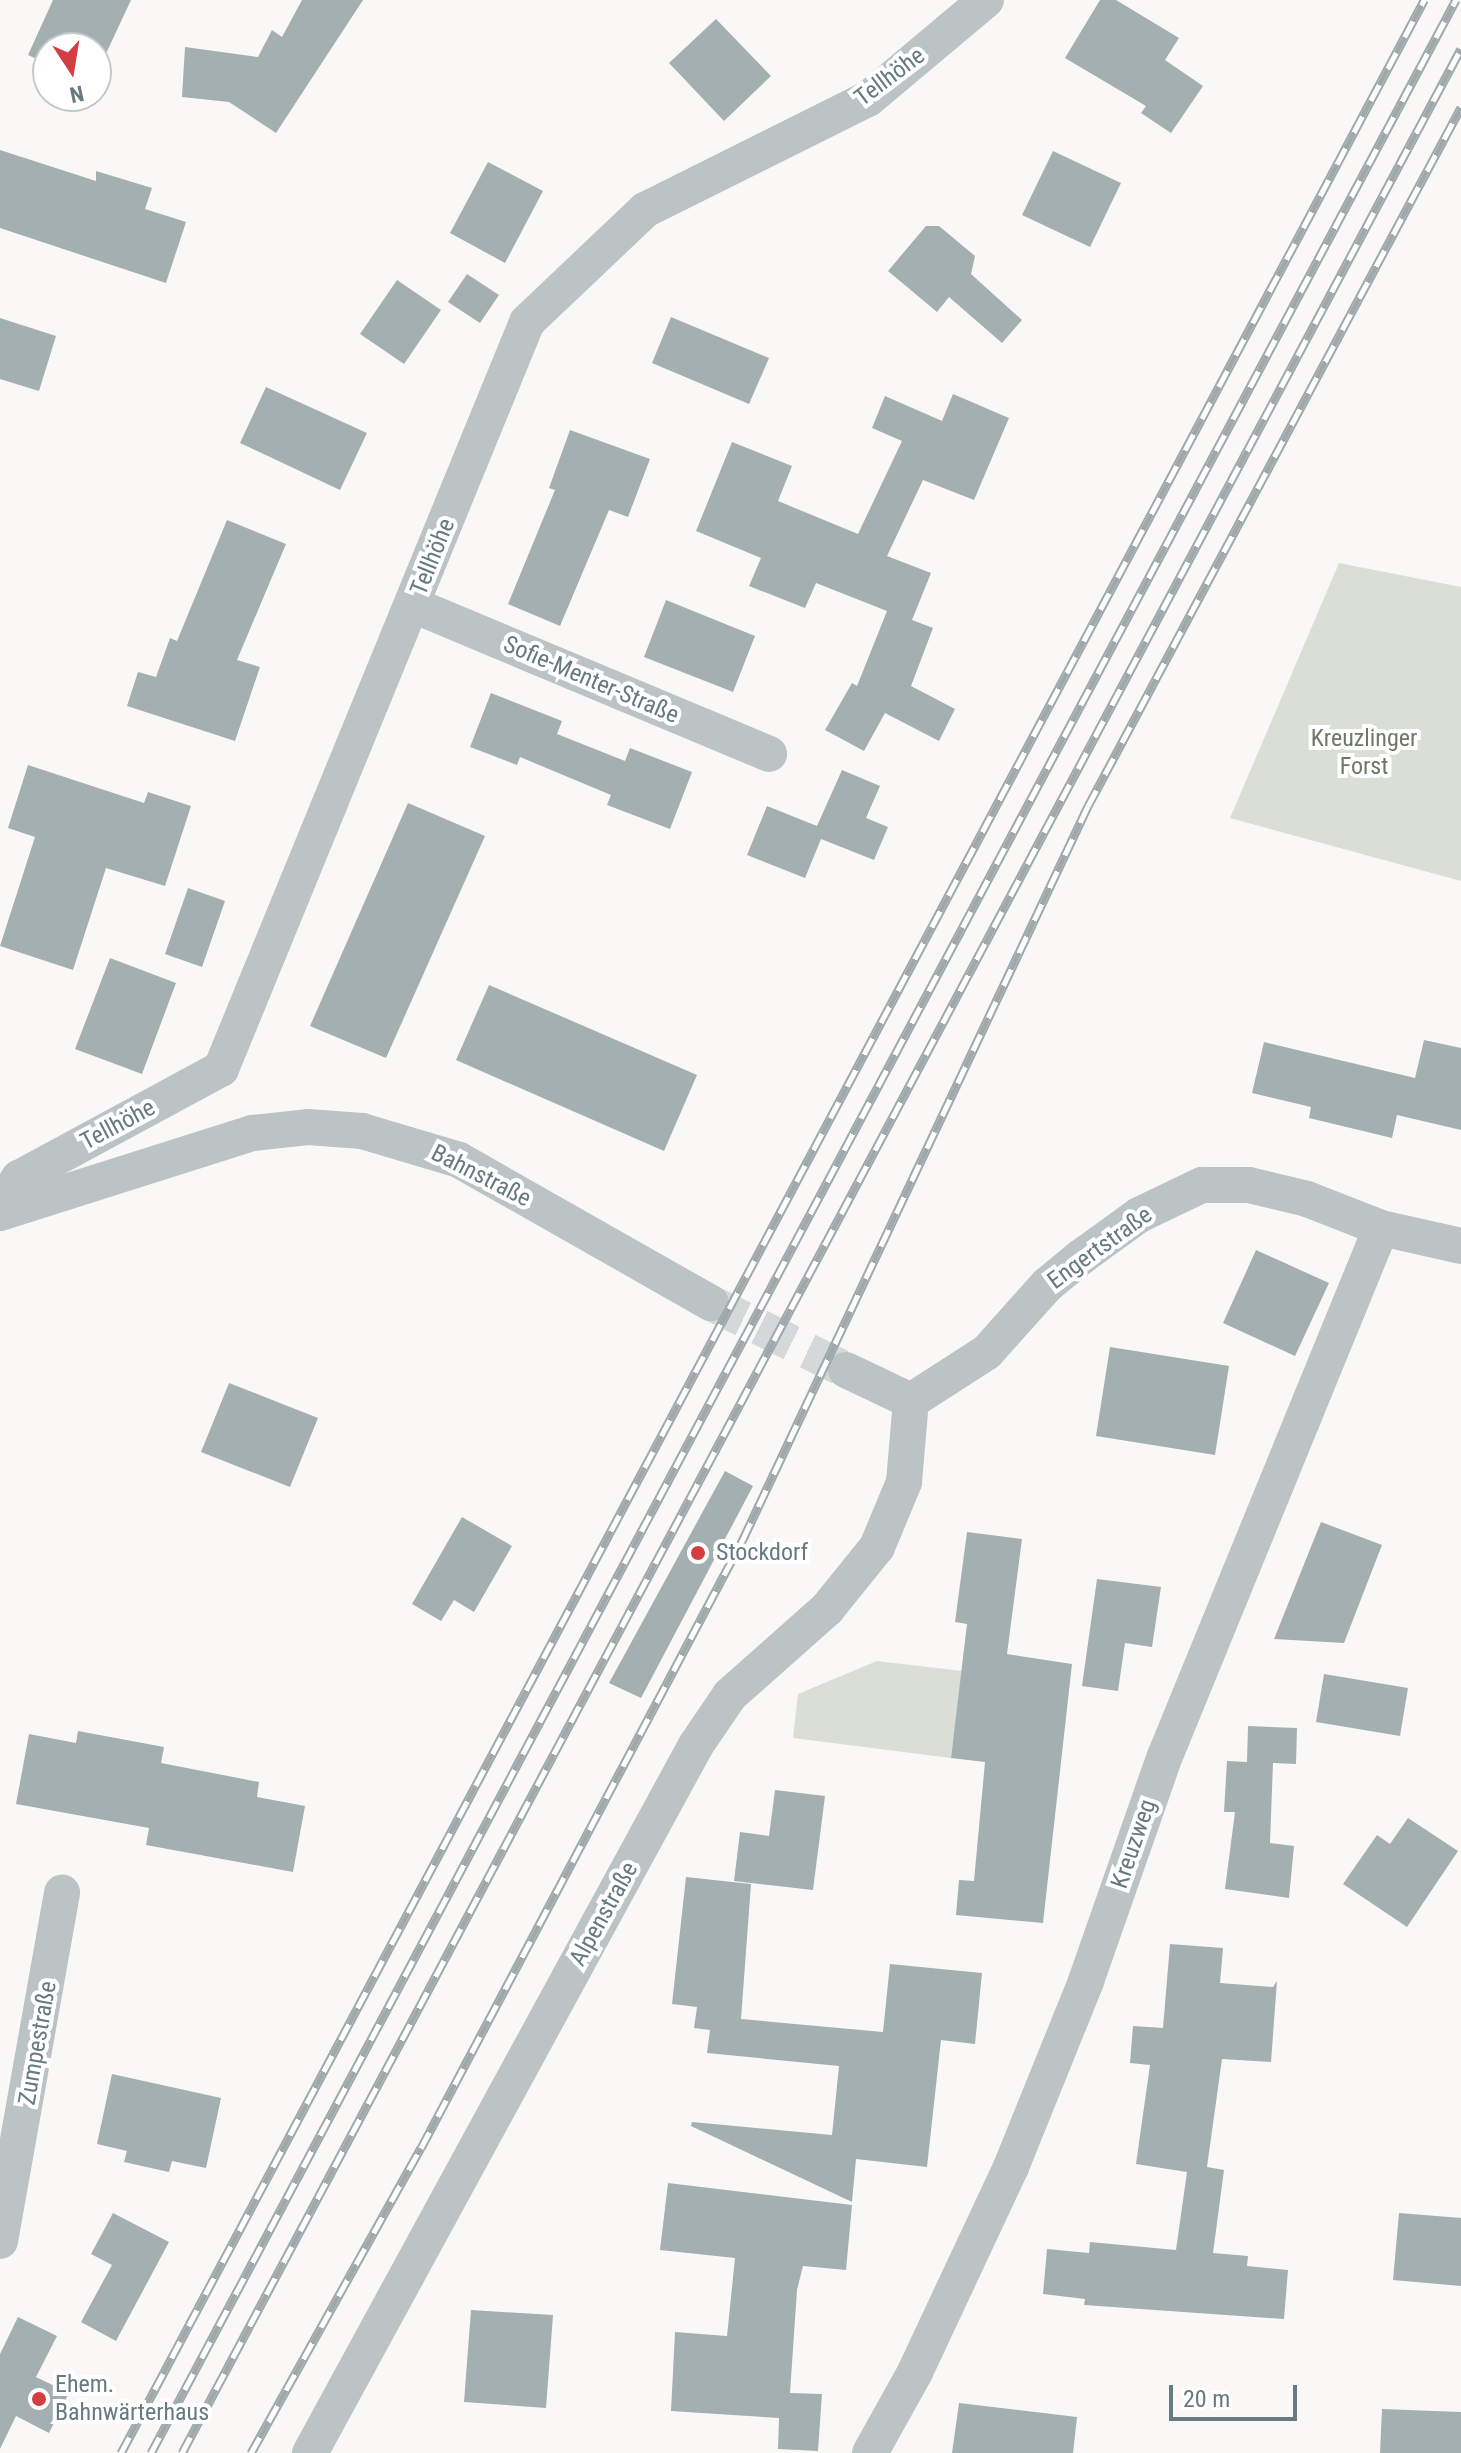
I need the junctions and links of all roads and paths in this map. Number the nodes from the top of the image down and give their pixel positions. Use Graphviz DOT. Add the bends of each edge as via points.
graph roads {
  1 [pos="986,0"];
  2 [pos="413,605"];
  3 [pos="769,754"];
  4 [pos="0,1210"];
  5 [pos="1381,1228"];
  6 [pos="1461,1246"];
  7 [pos="711,1303"];
  8 [pos="846,1370"];
  9 [pos="911,1401"];
  10 [pos="62,1892"];
  11 [pos="0,2241"];
  12 [pos="310,2453"];
  13 [pos="870,2453"];
  1 -- 2 [label="street, Tellhöhe" via="868,99 645,210 527,322"];
  2 -- 3 [label="street, Sofie-Menter-Straße"];
  2 -- 4 [label="street, Tellhöhe" via="221,1069 19,1178"];
  4 -- 7 [label="street, Bahnstraße" via="252,1133 308,1127 362,1131 459,1160"];
  5 -- 6 [label="street, Engertstraße"];
  5 -- 9 [label="street, Engertstraße" via="1307,1199 1249,1185 1202,1185 1139,1215 1081,1257 1047,1285 987,1352"];
  5 -- 13 [label="street, Kreuzweg" via="1165,1756 1086,1981 1011,2167 915,2372"];
  8 -- 9 [label="street"];
  9 -- 12 [label="street, Alpenstraße" via="904,1482 877,1547 827,1609 730,1695 696,1745"];
  10 -- 11 [label="street, Zumpestraße"];
}
